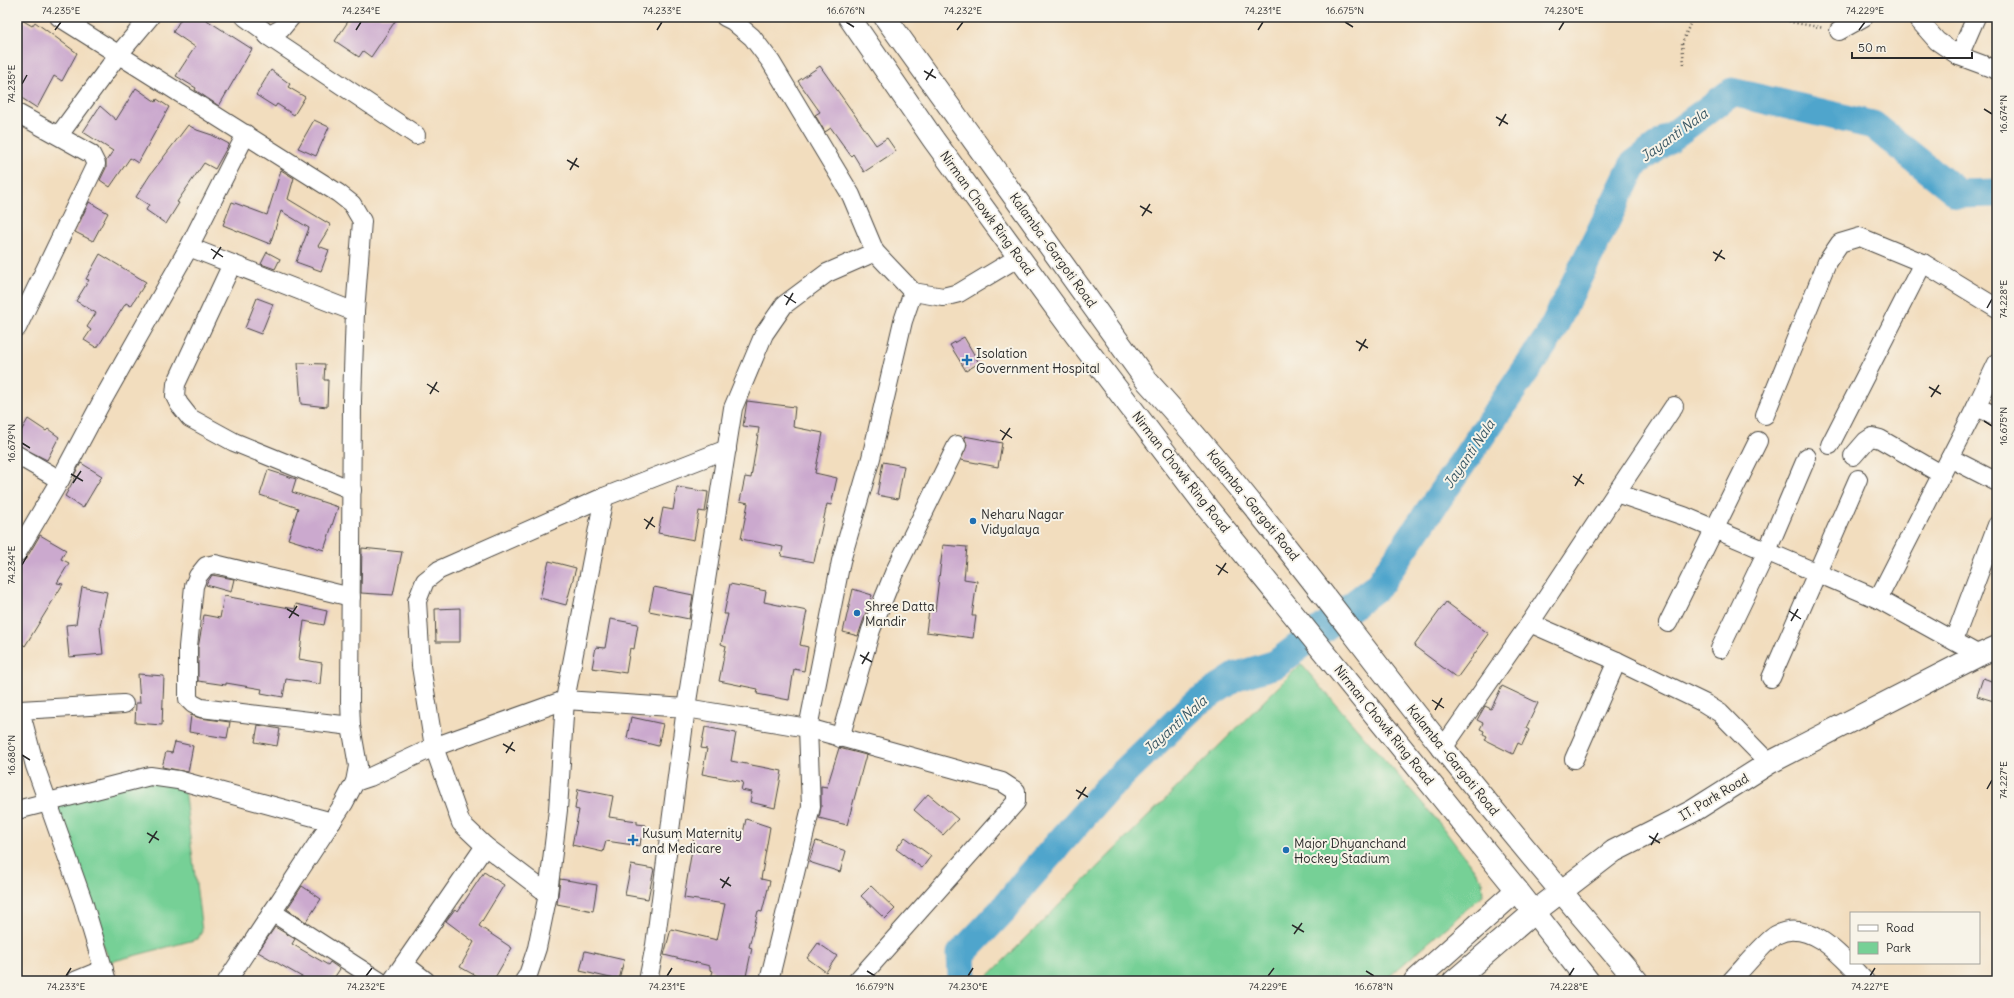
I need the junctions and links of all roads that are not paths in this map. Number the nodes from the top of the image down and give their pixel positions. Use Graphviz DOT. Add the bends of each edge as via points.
graph roads {
  1 [pos="59,17"];
  2 [pos="150,17"];
  3 [pos="245,17"];
  4 [pos="291,17"];
  5 [pos="725,17"];
  6 [pos="849,17"];
  7 [pos="885,17"];
  8 [pos="1864,17"];
  9 [pos="1916,17"];
  10 [pos="1976,17"];
  11 [pos="1839,32"];
  12 [pos="268,36"];
  13 [pos="118,56"];
  14 [pos="1959,56"];
  15 [pos="1997,70"];
  16 [pos="17,113"];
  17 [pos="246,134"];
  18 [pos="59,135"];
  19 [pos="416,135"];
  20 [pos="189,248"];
  21 [pos="875,252"];
  22 [pos="1019,257"];
  23 [pos="1923,263"];
  24 [pos="232,264"];
  25 [pos="913,292"];
  26 [pos="1997,308"];
  27 [pos="355,312"];
  28 [pos="17,328"];
  29 [pos="1997,363"];
  30 [pos="1674,406"];
  31 [pos="1976,408"];
  32 [pos="1765,415"];
  33 [pos="1997,416"];
  34 [pos="1758,441"];
  35 [pos="957,445"];
  36 [pos="1830,445"];
  37 [pos="726,449"];
  38 [pos="17,455"];
  39 [pos="1853,456"];
  40 [pos="1807,457"];
  41 [pos="1950,458"];
  42 [pos="1941,474"];
  43 [pos="60,480"];
  44 [pos="1858,480"];
  45 [pos="1997,482"];
  46 [pos="352,490"];
  47 [pos="1616,493"];
  48 [pos="604,497"];
  49 [pos="1997,525"];
  50 [pos="1715,529"];
  51 [pos="18,549"];
  52 [pos="1767,551"];
  53 [pos="1818,573"];
  54 [pos="351,597"];
  55 [pos="1878,599"];
  56 [pos="1530,623"];
  57 [pos="1668,623"];
  58 [pos="1954,640"];
  59 [pos="1720,650"];
  60 [pos="1988,651"];
  61 [pos="1617,661"];
  62 [pos="1771,678"];
  63 [pos="565,700"];
  64 [pos="124,704"];
  65 [pos="686,708"];
  66 [pos="351,726"];
  67 [pos="808,728"];
  68 [pos="840,738"];
  69 [pos="434,746"];
  70 [pos="1443,748"];
  71 [pos="1574,759"];
  72 [pos="1769,763"];
  73 [pos="355,782"];
  74 [pos="47,801"];
  75 [pos="17,810"];
  76 [pos="332,822"];
  77 [pos="484,846"];
  78 [pos="1517,890"];
  79 [pos="1561,892"];
  80 [pos="548,894"];
  81 [pos="272,912"];
  82 [pos="1533,913"];
  83 [pos="404,964"];
  84 [pos="105,975"];
  85 [pos="75,981"];
  86 [pos="227,981"];
  87 [pos="379,981"];
  88 [pos="392,981"];
  89 [pos="426,981"];
  90 [pos="524,981"];
  91 [pos="648,981"];
  92 [pos="768,981"];
  93 [pos="857,981"];
  94 [pos="1415,981"];
  95 [pos="1454,981"];
  96 [pos="1588,981"];
  97 [pos="1637,981"];
  98 [pos="1731,981"];
  99 [pos="1865,981"];
  1 -- 13 [label="street"];
  2 -- 13 [label="street"];
  3 -- 12 [label="street"];
  4 -- 12 [label="street" via="281,29"];
  5 -- 21 [label="street" via="752,38 771,62 851,195"];
  6 -- 22 [label="main road, Nirman Chowk Ring Road"];
  7 -- 70 [label="main road, Kalamba -Gargoti Road" via="1146,380 1191,428"];
  8 -- 11 [label="street"];
  9 -- 14 [label="street" via="1937,41"];
  10 -- 14 [label="street"];
  12 -- 19 [label="street"];
  13 -- 17 [label="street"];
  13 -- 18 [label="street"];
  14 -- 15 [label="street"];
  16 -- 18 [label="street"];
  17 -- 20 [label="street"];
  17 -- 27 [label="street" via="352,204 362,221"];
  18 -- 28 [label="street" via="91,154 96,164"];
  20 -- 24 [label="street"];
  20 -- 43 [label="street"];
  21 -- 25 [label="street"];
  21 -- 37 [label="street" via="827,273 784,305 764,334 733,408"];
  22 -- 25 [label="street" via="959,293 943,297"];
  22 -- 78 [label="main road, Nirman Chowk Ring Road" via="1208,509"];
  23 -- 26 [label="street"];
  23 -- 32 [label="street" via="1860,237 1840,243 1826,262"];
  23 -- 36 [label="street"];
  24 -- 27 [label="street"];
  24 -- 46 [label="street" via="176,384 175,396 179,404 190,418 234,442"];
  25 -- 67 [label="street" via="903,321 871,458 841,561"];
  27 -- 46 [label="street"];
  29 -- 31 [label="street"];
  30 -- 47 [label="street"];
  31 -- 33 [label="street"];
  31 -- 41 [label="street"];
  34 -- 50 [label="street"];
  35 -- 68 [label="street" via="894,574 874,622"];
  37 -- 48 [label="street"];
  37 -- 65 [label="street"];
  38 -- 43 [label="street"];
  39 -- 42 [label="street" via="1872,437 1880,439"];
  40 -- 52 [label="street"];
  41 -- 42 [label="street"];
  41 -- 45 [label="street"];
  42 -- 55 [label="street"];
  43 -- 51 [label="street"];
  44 -- 53 [label="street"];
  46 -- 54 [label="street"];
  47 -- 50 [label="street"];
  47 -- 56 [label="street"];
  48 -- 63 [label="street"];
  48 -- 69 [label="street" via="439,570 425,581 418,601 421,666"];
  49 -- 58 [label="street"];
  50 -- 52 [label="street"];
  50 -- 57 [label="street"];
  52 -- 53 [label="street"];
  52 -- 59 [label="street"];
  53 -- 55 [label="street"];
  53 -- 62 [label="street"];
  54 -- 66 [label="street"];
  54 -- 66 [label="street" via="215,564 206,566 194,586 188,647 188,699 201,708"];
  55 -- 58 [label="street"];
  56 -- 61 [label="street"];
  56 -- 70 [label="street"];
  58 -- 60 [label="street"];
  60 -- 72 [label="main road, IT. Park Road"];
  61 -- 71 [label="street"];
  61 -- 72 [label="street" via="1720,713"];
  63 -- 65 [label="street"];
  63 -- 69 [label="street"];
  63 -- 80 [label="street" via="558,810"];
  64 -- 74 [label="street" via="20,710"];
  65 -- 67 [label="street"];
  65 -- 91 [label="street"];
  66 -- 73 [label="street" via="358,766"];
  67 -- 68 [label="street"];
  67 -- 92 [label="street" via="811,807"];
  68 -- 93 [label="street" via="1002,782 1016,791 1016,802"];
  69 -- 73 [label="street"];
  69 -- 77 [label="street" via="461,824"];
  70 -- 79 [label="main road, Kalamba -Gargoti Road"];
  72 -- 79 [label="main road, IT. Park Road" via="1693,811 1614,851"];
  73 -- 76 [label="street"];
  74 -- 75 [label="street"];
  74 -- 76 [label="street" via="150,776 178,780"];
  74 -- 84 [label="street"];
  76 -- 81 [label="street"];
  77 -- 80 [label="street"];
  77 -- 83 [label="street"];
  78 -- 82 [label="main road, Nirman Chowk Ring Road"];
  78 -- 94 [label="main road"];
  79 -- 82 [label="main road, IT. Park Road"];
  79 -- 97 [label="main road, Kalamba -Gargoti Road"];
  80 -- 90 [label="street" via="537,948"];
  81 -- 86 [label="street"];
  81 -- 87 [label="street"];
  82 -- 95 [label="main road, IT. Park Road"];
  82 -- 96 [label="main road, Nirman Chowk Ring Road"];
  83 -- 88 [label="street"];
  83 -- 89 [label="street"];
  84 -- 85 [label="street"];
  98 -- 99 [label="street" via="1775,936 1788,930 1806,934 1832,946"];
}
